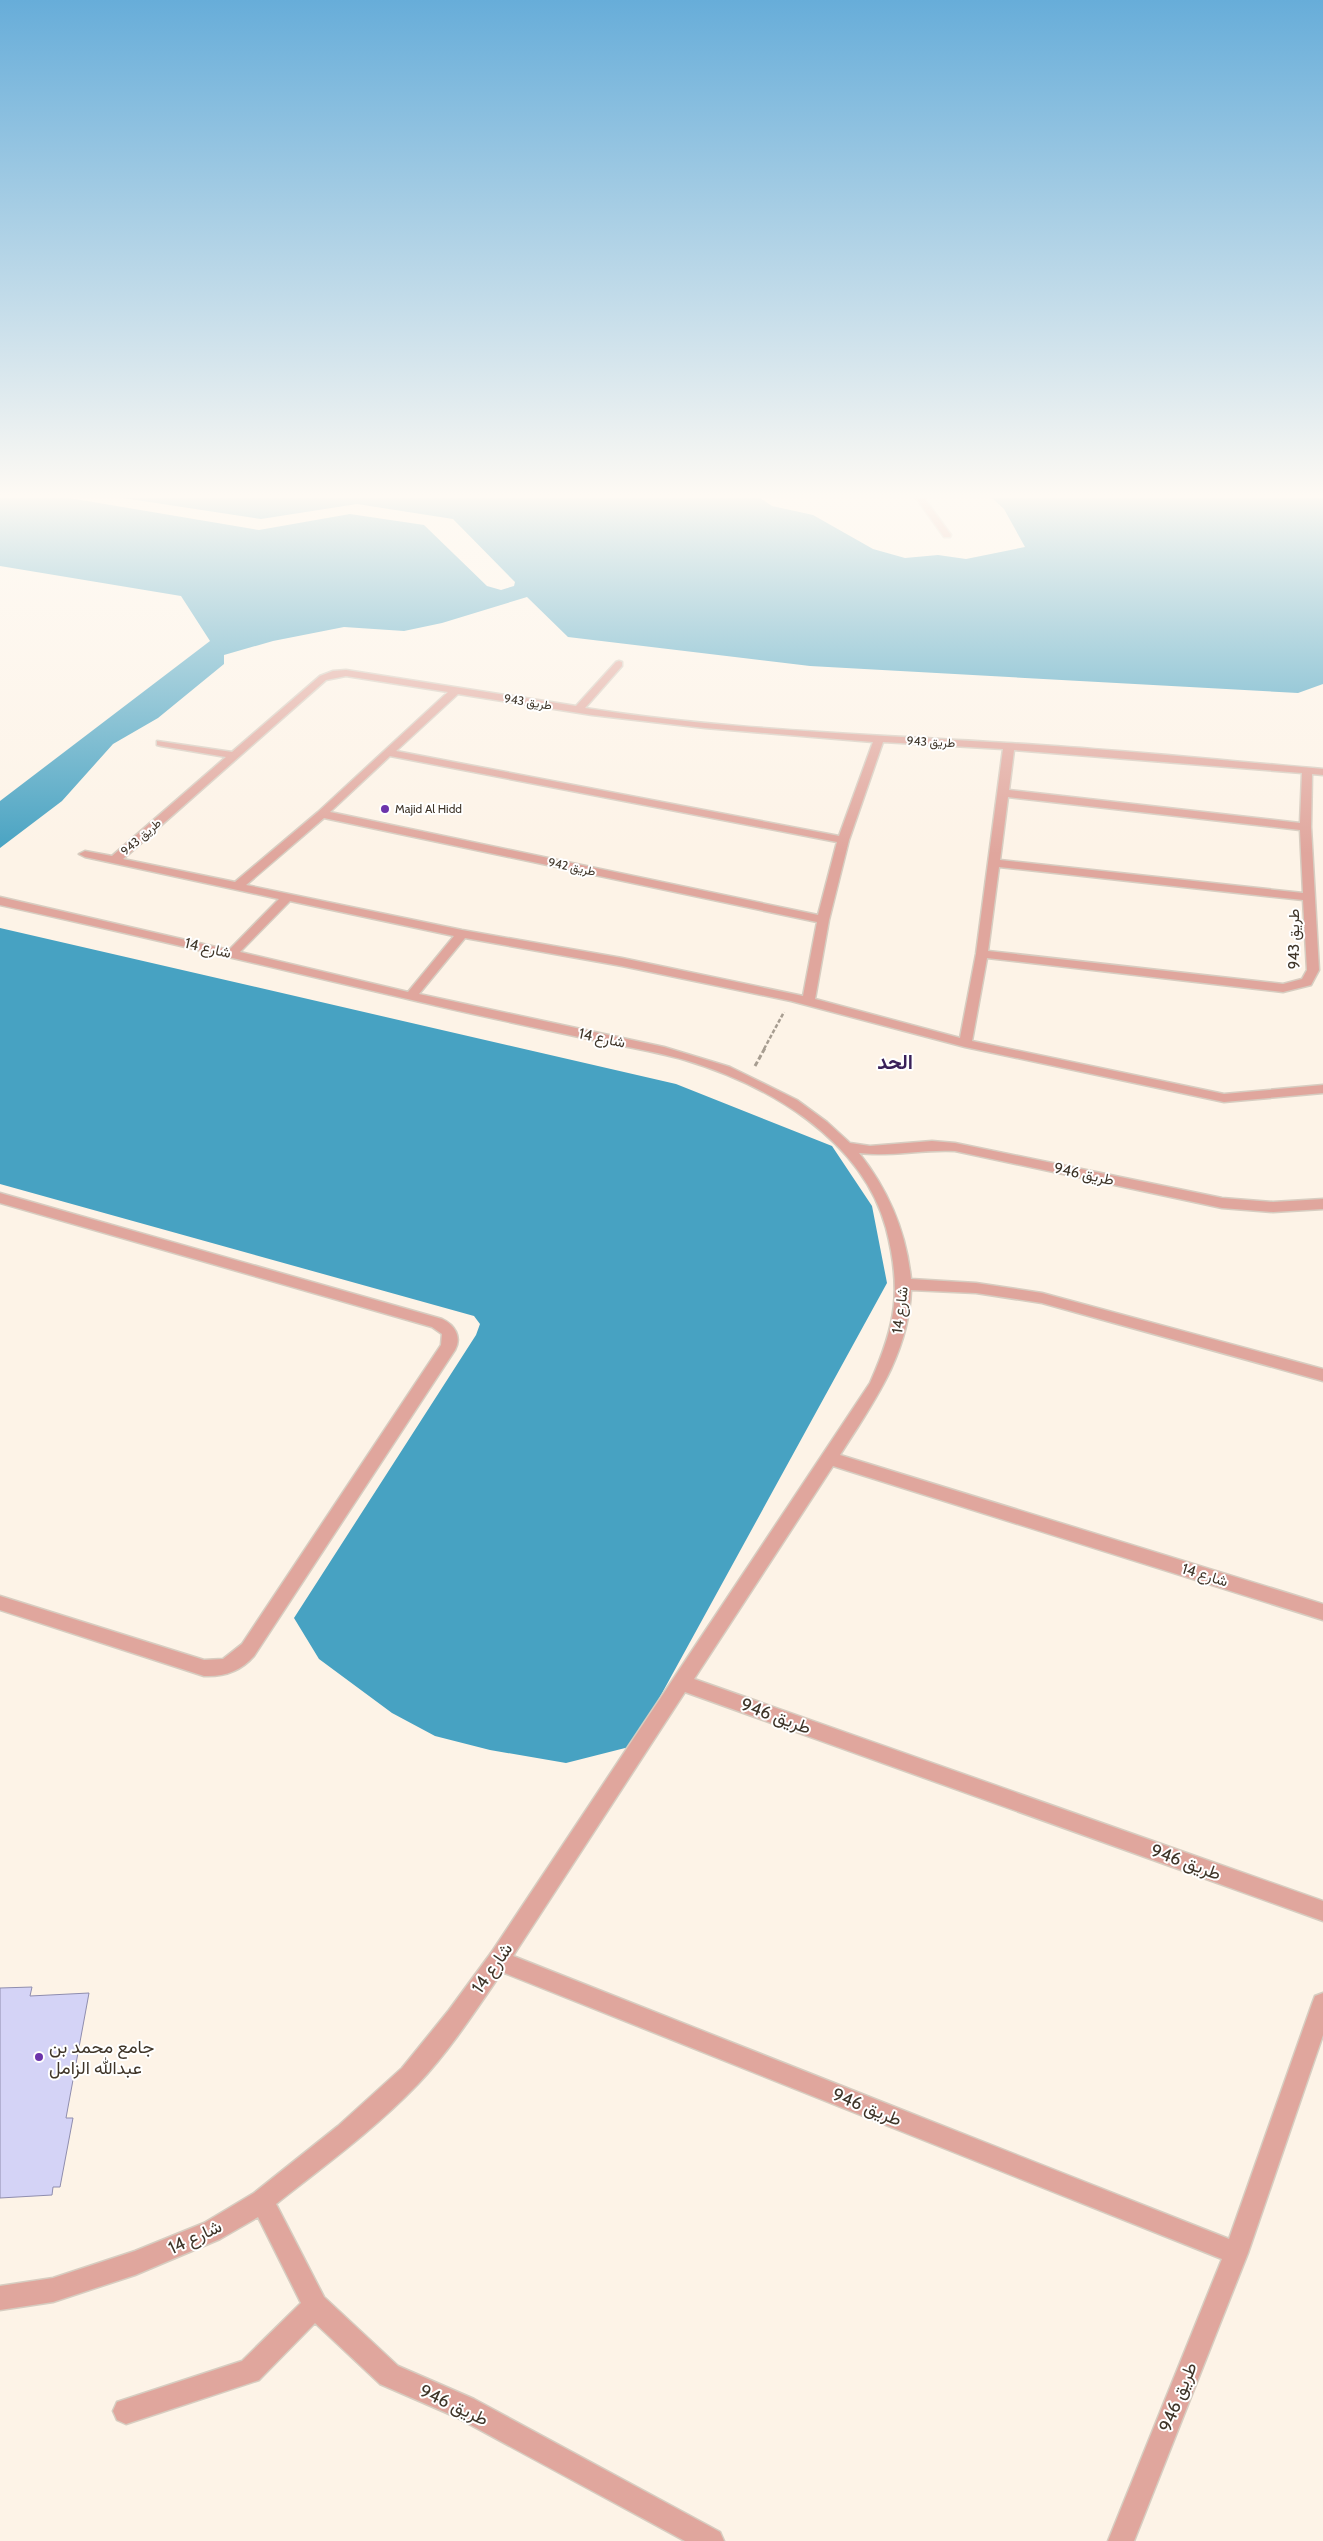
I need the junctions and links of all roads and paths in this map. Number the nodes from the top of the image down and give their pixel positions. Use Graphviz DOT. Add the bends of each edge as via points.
graph roads {
  1 [pos="619,664"];
  2 [pos="455,690"];
  3 [pos="578,710"];
  4 [pos="879,739"];
  5 [pos="160,743"];
  6 [pos="1009,746"];
  7 [pos="389,753"];
  8 [pos="236,756"];
  9 [pos="1307,772"];
  10 [pos="1323,772"];
  11 [pos="1003,793"];
  12 [pos="322,814"];
  13 [pos="1305,827"];
  14 [pos="843,840"];
  15 [pos="86,854"];
  16 [pos="116,859"];
  17 [pos="993,863"];
  18 [pos="239,886"];
  19 [pos="288,896"];
  20 [pos="1310,897"];
  21 [pos="0,901"];
  22 [pos="823,920"];
  23 [pos="462,934"];
  24 [pos="232,954"];
  25 [pos="982,954"];
  26 [pos="1318,971"];
  27 [pos="411,996"];
  28 [pos="792,997"];
  29 [pos="808,1001"];
  30 [pos="965,1043"];
  31 [pos="748,1080"];
  32 [pos="1323,1089"];
  33 [pos="846,1146"];
  34 [pos="0,1198"];
  35 [pos="1323,1204"];
  36 [pos="904,1284"];
  37 [pos="1323,1376"];
  38 [pos="828,1458"];
  39 [pos="0,1603"];
  40 [pos="1323,1612"];
  41 [pos="681,1682"];
  42 [pos="1323,1911"];
  43 [pos="498,1960"];
  44 [pos="1323,2004"];
  45 [pos="262,2201"];
  46 [pos="1236,2253"];
  47 [pos="0,2298"];
  48 [pos="315,2306"];
  49 [pos="126,2411"];
  50 [pos="711,2541"];
  51 [pos="1121,2541"];
  1 -- 3 [label="street"];
  2 -- 3 [label="street, طريق 943"];
  2 -- 7 [label="street"];
  2 -- 8 [label="street, طريق 943" via="346,673 333,674 323,678"];
  3 -- 4 [label="street, طريق 943" via="705,725"];
  4 -- 6 [label="street, طريق 943"];
  4 -- 14 [label="street"];
  5 -- 8 [label="street"];
  6 -- 9 [label="street, طريق 943"];
  6 -- 11 [label="street"];
  7 -- 12 [label="street"];
  7 -- 14 [label="street"];
  8 -- 16 [label="street, طريق 943"];
  9 -- 10 [label="street, طريق 943"];
  9 -- 13 [label="street, طريق 943"];
  11 -- 13 [label="street"];
  11 -- 17 [label="street"];
  12 -- 18 [label="street"];
  12 -- 22 [label="street, طريق 942"];
  13 -- 20 [label="street, طريق 943"];
  14 -- 22 [label="street"];
  15 -- 16 [label="street, طريق 943"];
  16 -- 18 [label="street, طريق 943"];
  17 -- 20 [label="street, طريق 943"];
  17 -- 25 [label="street"];
  18 -- 19 [label="street, طريق 943"];
  19 -- 23 [label="street, طريق 943"];
  19 -- 24 [label="street"];
  20 -- 26 [label="street, طريق 943"];
  21 -- 24 [label="street, شارع 14"];
  22 -- 29 [label="street"];
  23 -- 27 [label="street"];
  23 -- 28 [label="street, طريق 943" via="622,962"];
  24 -- 27 [label="street, شارع 14"];
  25 -- 26 [label="street, طريق 943" via="1283,988 1307,982"];
  25 -- 30 [label="street"];
  27 -- 31 [label="street, شارع 14" via="692,1058"];
  28 -- 29 [label="street, طريق 943"];
  28 -- 31 [label="path"];
  29 -- 30 [label="street, طريق 943"];
  30 -- 32 [label="street, طريق 943" via="1224,1098"];
  31 -- 33 [label="street, شارع 14" via="805,1112"];
  33 -- 35 [label="street, طريق 946" via="870,1150 932,1145 955,1147 1222,1203 1273,1207"];
  33 -- 36 [label="street, شارع 14" via="882,1194 896,1228"];
  34 -- 39 [label="street" via="437,1323 451,1335 449,1346 254,1642 233,1664 224,1668 204,1668"];
  36 -- 37 [label="street" via="976,1288 1042,1298"];
  36 -- 38 [label="street, شارع 14" via="901,1318 893,1350 877,1385"];
  38 -- 40 [label="street, شارع 14"];
  38 -- 41 [label="street, شارع 14"];
  41 -- 42 [label="street, طريق 946"];
  41 -- 43 [label="street, شارع 14"];
  43 -- 45 [label="street, شارع 14" via="410,2076 346,2134"];
  43 -- 46 [label="street, طريق 946"];
  44 -- 46 [label="street, طريق 946"];
  45 -- 47 [label="street, شارع 14" via="212,2231 136,2263 53,2290"];
  45 -- 48 [label="street, طريق 946"];
  46 -- 51 [label="street, طريق 946"];
  48 -- 49 [label="street" via="250,2371"];
  48 -- 50 [label="street, طريق 946" via="389,2376 465,2408"];
}
